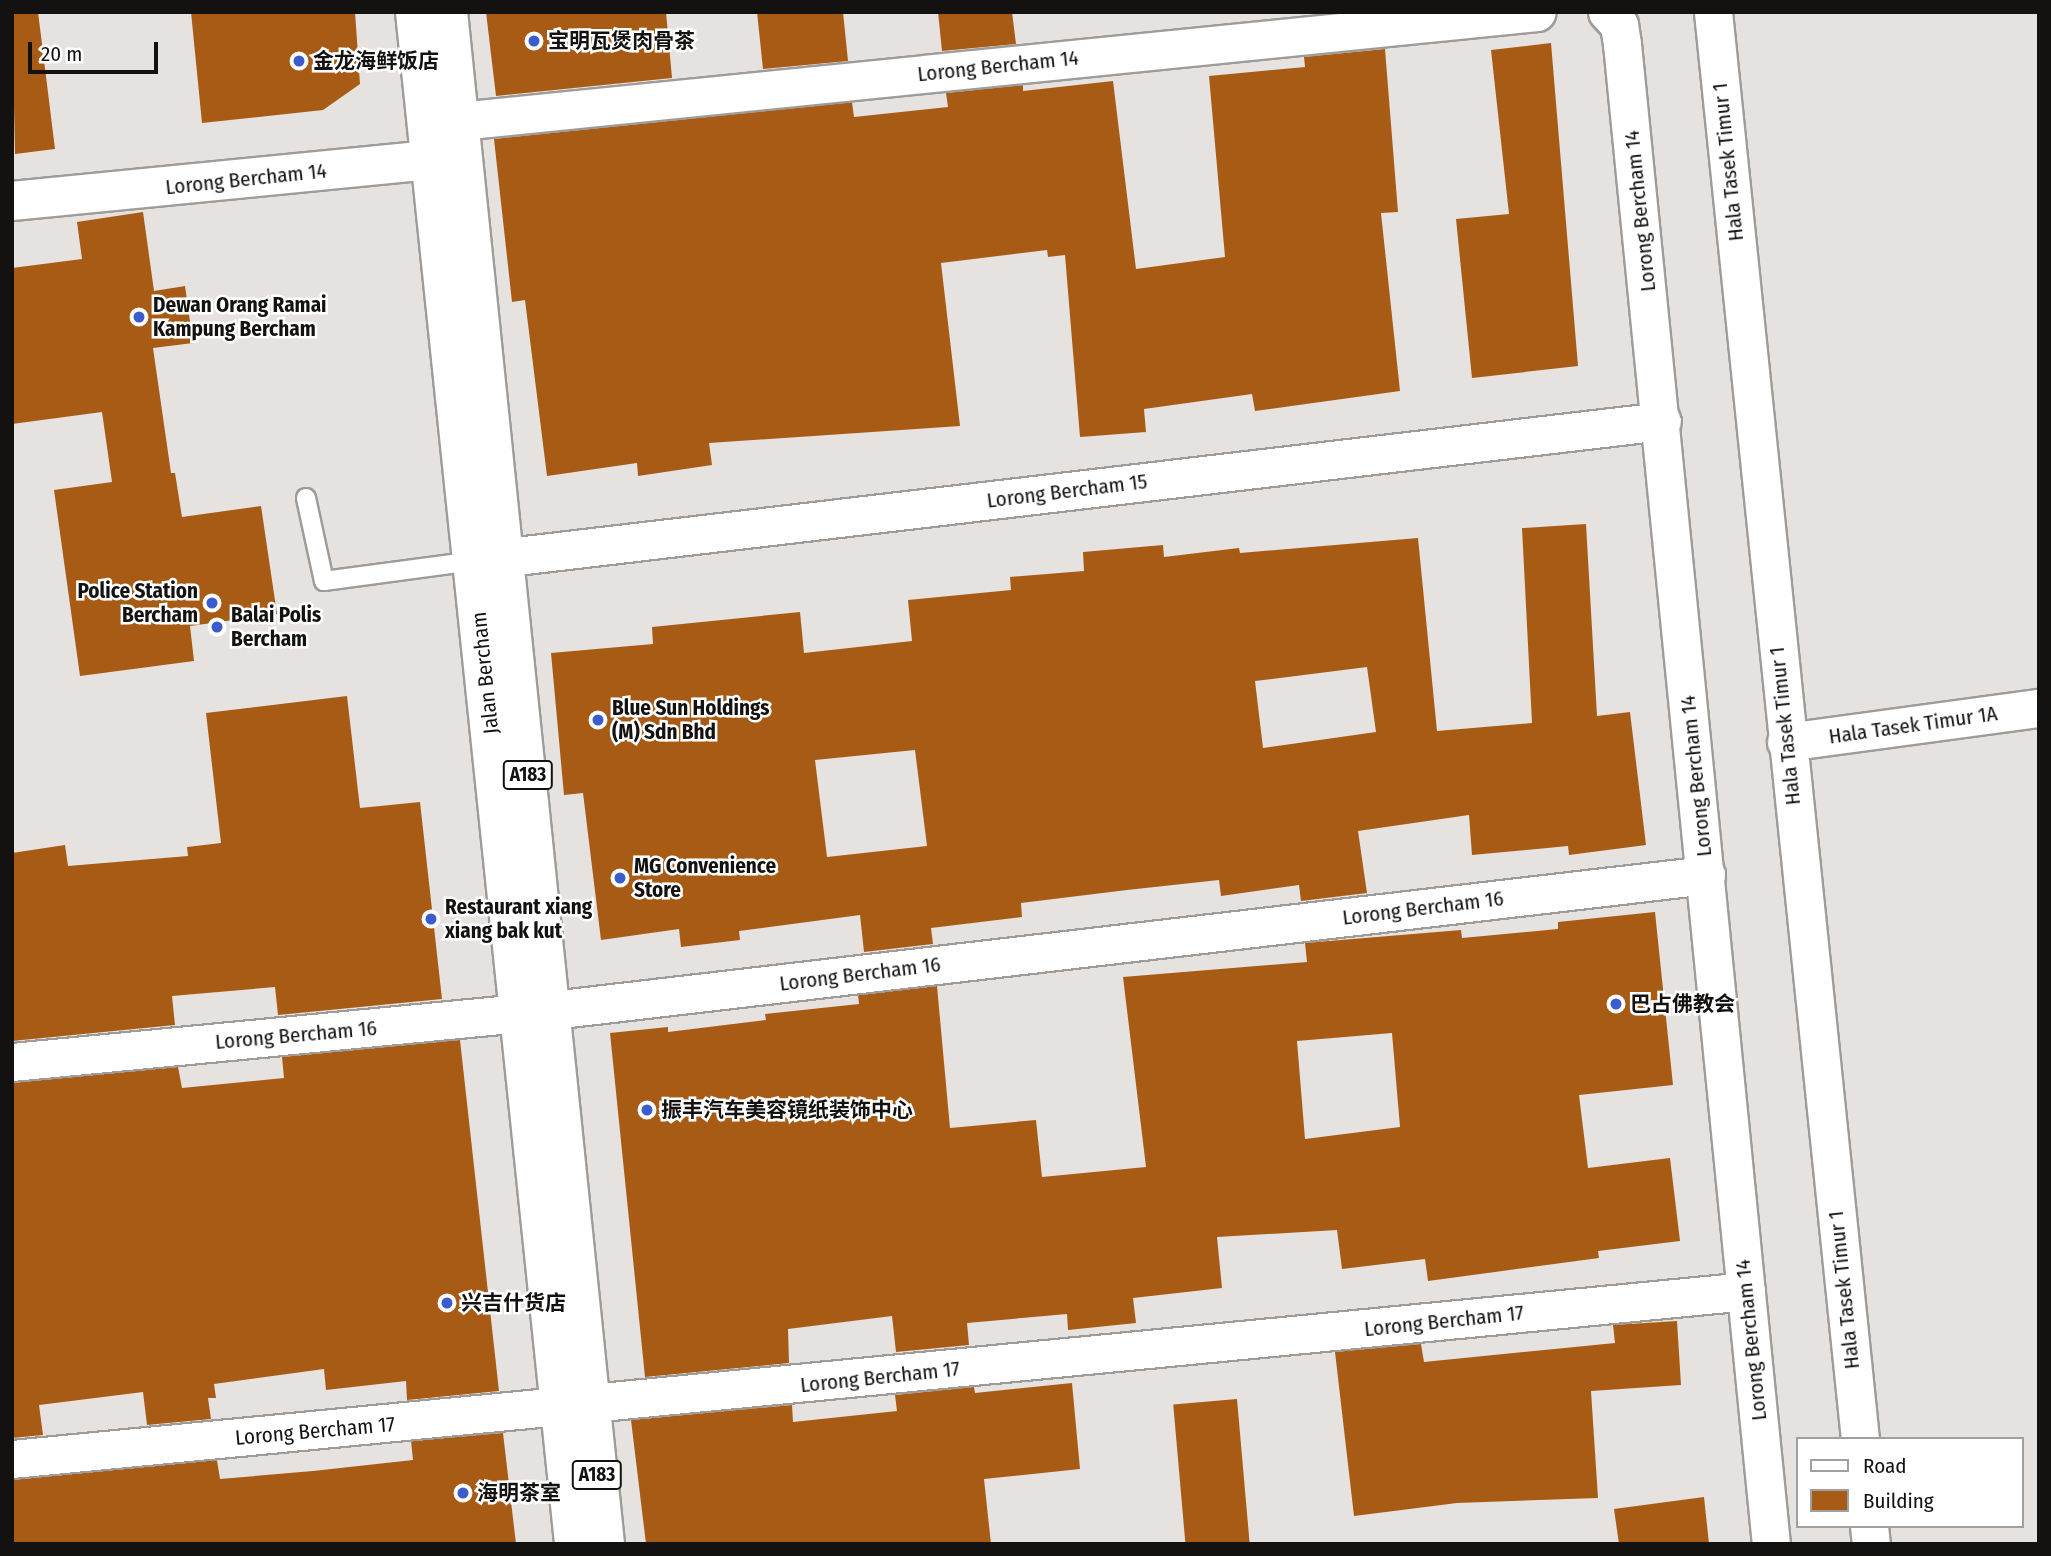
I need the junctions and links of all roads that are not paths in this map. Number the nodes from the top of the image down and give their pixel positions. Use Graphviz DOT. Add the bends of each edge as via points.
graph roads {
  1 [pos="415,12"];
  2 [pos="448,12"];
  3 [pos="1537,12"];
  4 [pos="1607,12"];
  5 [pos="1713,12"];
  6 [pos="422,78"];
  7 [pos="459,121"];
  8 [pos="430,160"];
  9 [pos="468,193"];
  10 [pos="12,201"];
  11 [pos="1662,421"];
  12 [pos="306,498"];
  13 [pos="490,560"];
  14 [pos="2039,708"];
  15 [pos="1786,742"];
  16 [pos="1706,875"];
  17 [pos="536,1011"];
  18 [pos="12,1062"];
  19 [pos="1746,1291"];
  20 [pos="575,1407"];
  21 [pos="1860,1437"];
  22 [pos="12,1459"];
  23 [pos="574,1544"];
  24 [pos="605,1544"];
  25 [pos="1771,1544"];
  1 -- 6 [label="main road, Jalan Bercham / A183"];
  2 -- 7 [label="main road, Jalan Bercham / A183"];
  3 -- 7 [label="street, Lorong Bercham 14"];
  4 -- 11 [label="street, Lorong Bercham 14" via="1619,25 1622,44"];
  5 -- 15 [label="street, Hala Tasek Timur 1"];
  6 -- 7 [label="street" via="439,110"];
  6 -- 8 [label="main road, Jalan Bercham / A183"];
  7 -- 8 [label="street"];
  7 -- 9 [label="main road, Jalan Bercham / A183"];
  8 -- 9 [label="main road" via="445,161"];
  8 -- 10 [label="main road, Lorong Bercham 14"];
  8 -- 13 [label="main road, Jalan Bercham / A183"];
  9 -- 13 [label="main road, Jalan Bercham / A183"];
  11 -- 13 [label="street, Lorong Bercham 15"];
  11 -- 16 [label="street, Lorong Bercham 14"];
  12 -- 13 [label="lane" via="324,580"];
  13 -- 17 [label="main road, Jalan Bercham / A183"];
  14 -- 15 [label="street, Hala Tasek Timur 1A"];
  15 -- 21 [label="street, Hala Tasek Timur 1"];
  16 -- 17 [label="street, Lorong Bercham 16"];
  16 -- 19 [label="street, Lorong Bercham 14"];
  17 -- 18 [label="street, Lorong Bercham 16"];
  17 -- 20 [label="main road, Jalan Bercham / A183"];
  19 -- 20 [label="street, Lorong Bercham 17"];
  19 -- 25 [label="street, Lorong Bercham 14"];
  20 -- 22 [label="street, Lorong Bercham 17"];
  20 -- 23 [label="main road, Jalan Bercham / A183"];
  20 -- 24 [label="main road, Jalan Bercham / A183"];
}
